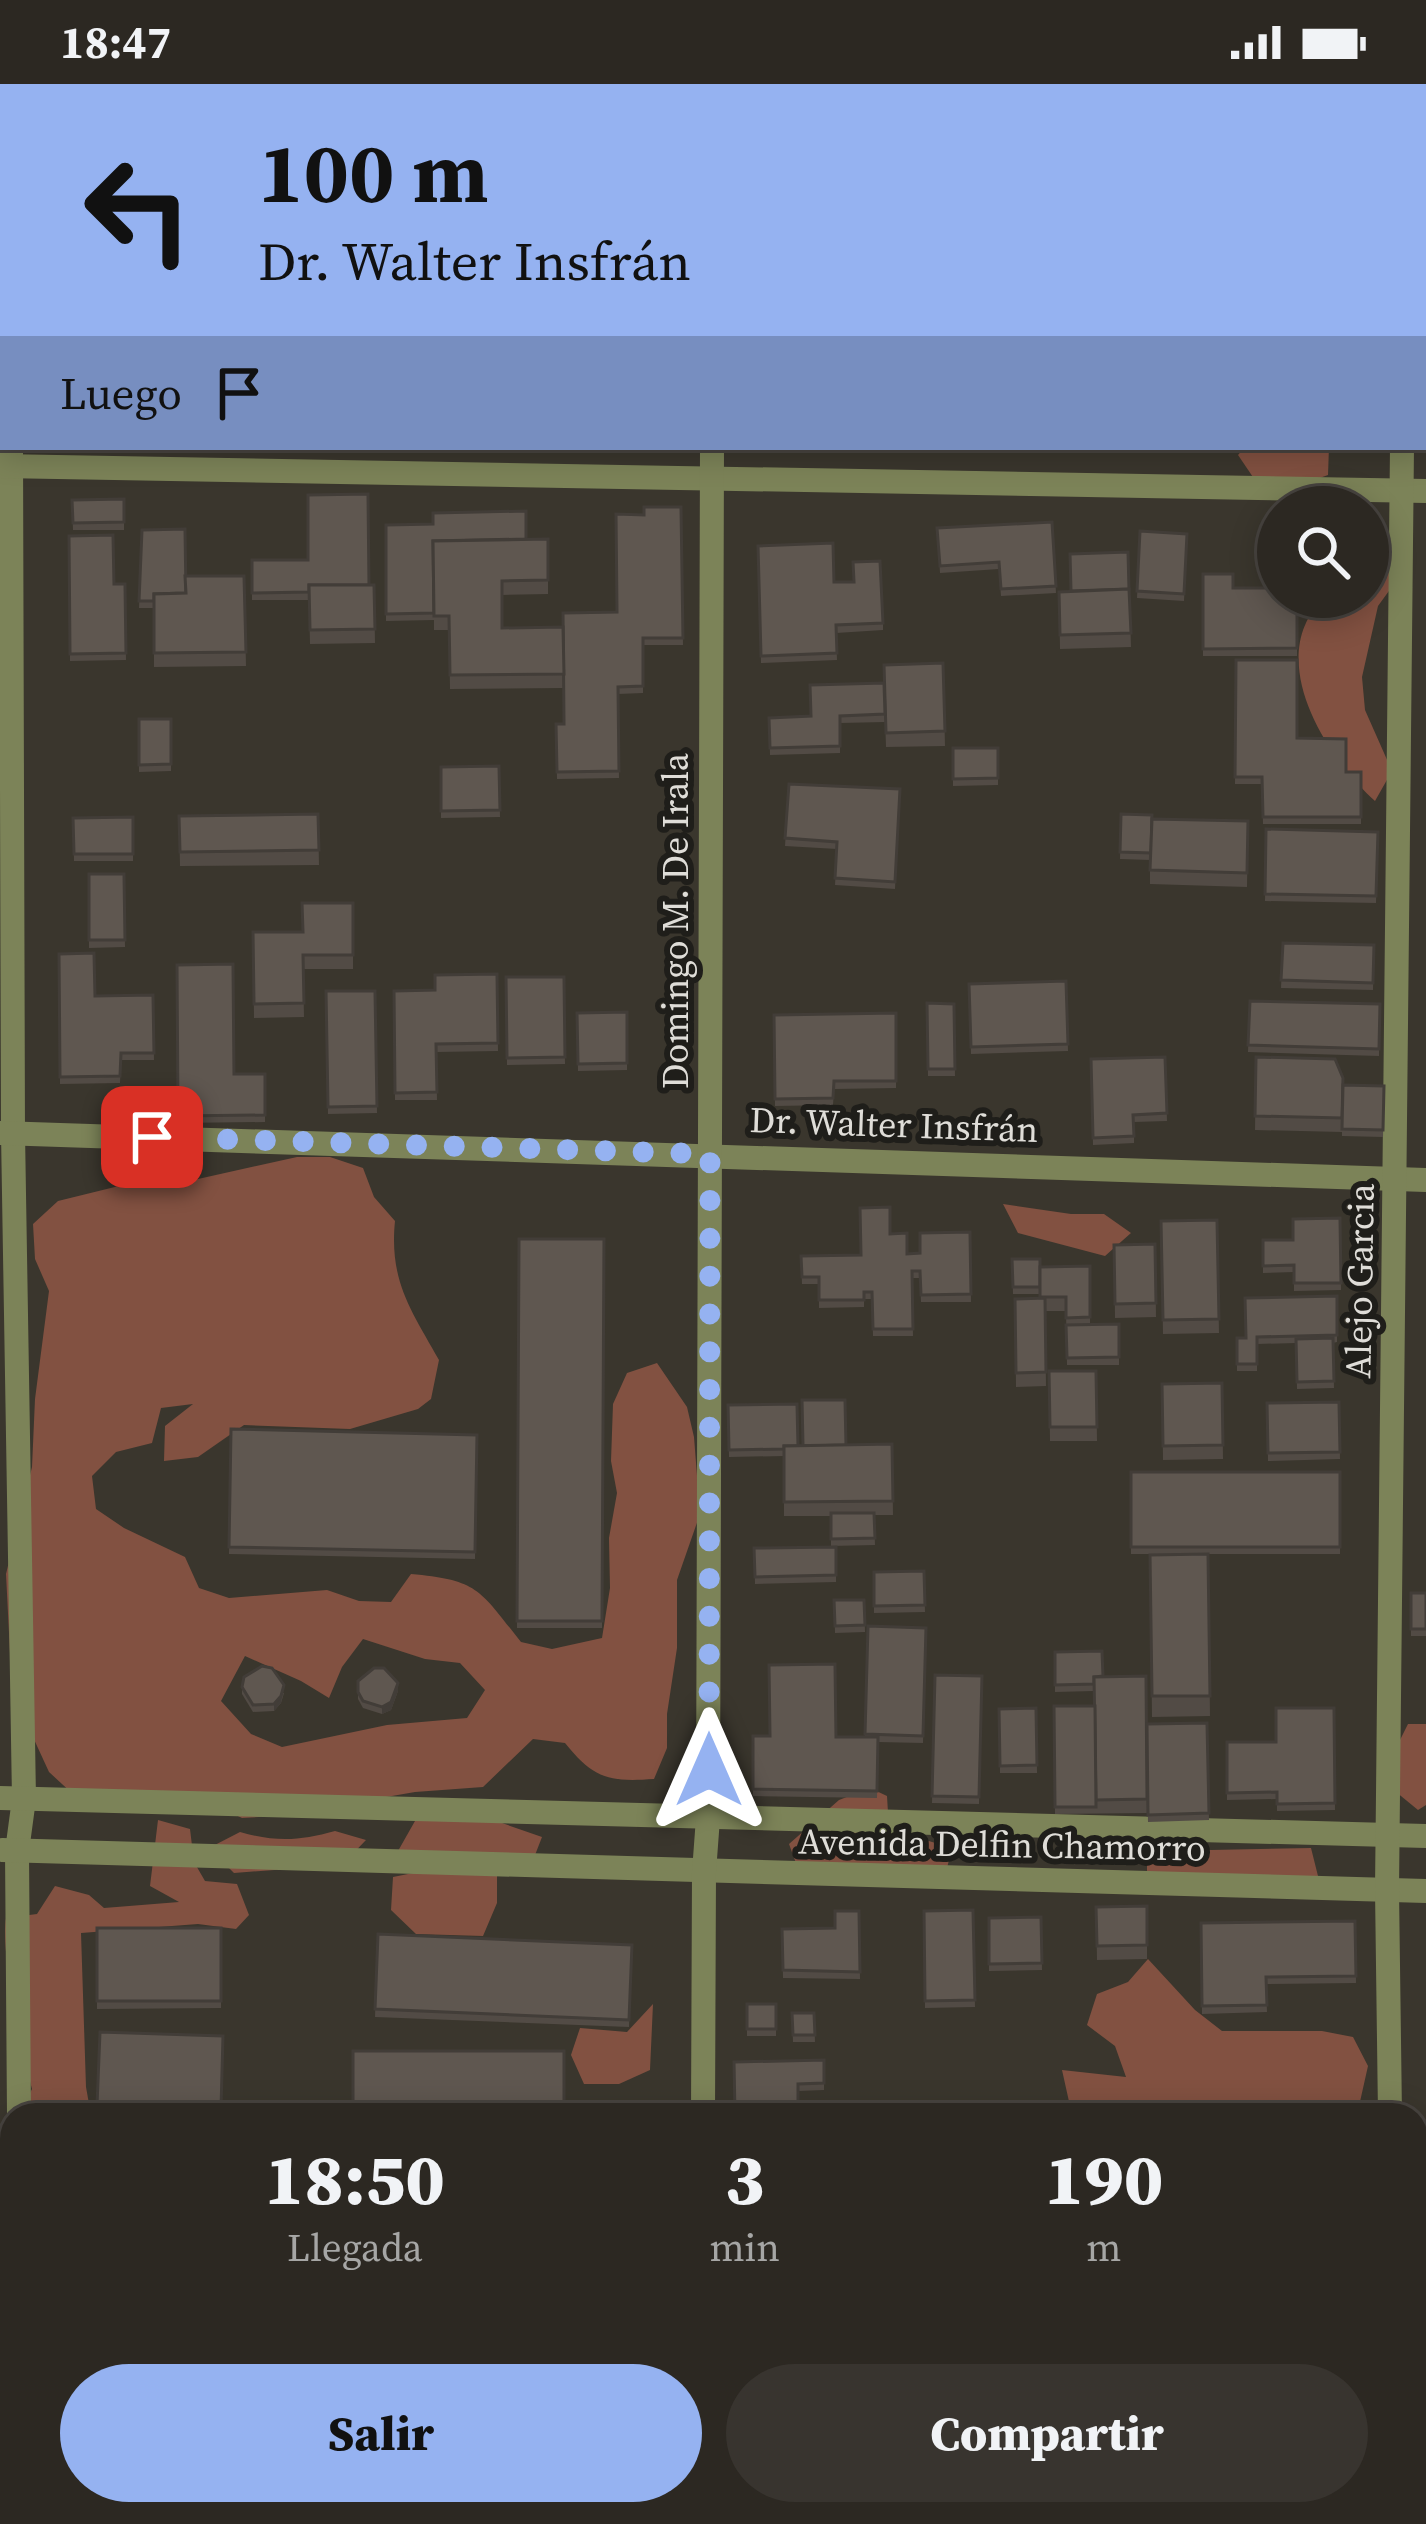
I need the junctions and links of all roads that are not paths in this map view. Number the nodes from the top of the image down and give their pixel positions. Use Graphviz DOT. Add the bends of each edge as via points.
graph roads {
  1 [pos="712,450"];
  2 [pos="1403,450"];
  3 [pos="7,460"];
  4 [pos="711,477"];
  5 [pos="1414,490"];
  6 [pos="6,1133"];
  7 [pos="710,1154"];
  8 [pos="1396,1179"];
  9 [pos="1426,1180"];
  10 [pos="12,1799"];
  11 [pos="708,1817"];
  12 [pos="1390,1835"];
  13 [pos="1426,1836"];
  14 [pos="8,1850"];
  15 [pos="704,1872"];
  16 [pos="1387,1890"];
  17 [pos="1426,1891"];
  18 [pos="19,2103"];
  19 [pos="704,2103"];
  20 [pos="1390,2103"];
  1 -- 4 [label="street, Domingo M. De Irala"];
  2 -- 5 [label="street, Alejo Garcia"];
  3 -- 4 [label="street"];
  3 -- 6 [label="street"];
  4 -- 5 [label="street"];
  4 -- 7 [label="street, Domingo M. De Irala"];
  5 -- 8 [label="street, Alejo Garcia"];
  6 -- 7 [label="street, Dr. Walter Insfrán"];
  6 -- 10 [label="street"];
  7 -- 8 [label="street, Dr. Walter Insfrán"];
  7 -- 11 [label="street, Domingo M. De Irala"];
  8 -- 9 [label="street, Dr. Walter Insfrán"];
  8 -- 12 [label="street, Alejo Garcia"];
  10 -- 11 [label="street, Avenida Delfin Chamorro"];
  10 -- 14 [label="street"];
  11 -- 12 [label="street, Avenida Delfin Chamorro"];
  11 -- 15 [label="street, Domingo M. De Irala"];
  12 -- 13 [label="street, Avenida Delfin Chamorro"];
  12 -- 16 [label="street, Alejo Garcia"];
  14 -- 15 [label="street, Avenida Delfin Chamorro"];
  14 -- 18 [label="street"];
  15 -- 16 [label="street, Avenida Delfin Chamorro"];
  15 -- 19 [label="street, Domingo M. De Irala"];
  16 -- 17 [label="street, Avenida Delfin Chamorro"];
  16 -- 20 [label="street, Alejo Garcia"];
}
